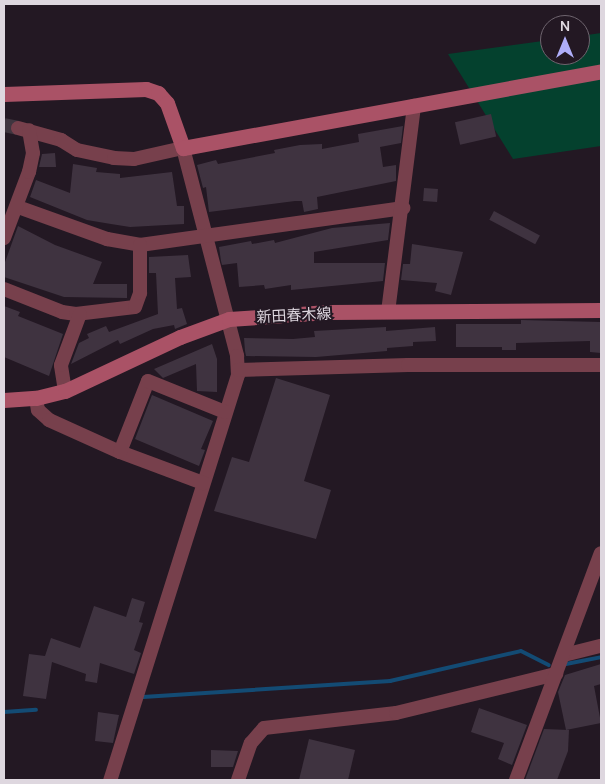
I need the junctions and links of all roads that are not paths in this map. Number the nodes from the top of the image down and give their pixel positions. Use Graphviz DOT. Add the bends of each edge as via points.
graph roads {
  1 [pos="601,71"];
  2 [pos="4,94"];
  3 [pos="414,106"];
  4 [pos="183,148"];
  5 [pos="18,207"];
  6 [pos="404,208"];
  7 [pos="206,235"];
  8 [pos="4,238"];
  9 [pos="140,245"];
  10 [pos="4,289"];
  11 [pos="601,310"];
  12 [pos="388,312"];
  13 [pos="80,314"];
  14 [pos="229,319"];
  15 [pos="601,365"];
  16 [pos="238,370"];
  17 [pos="65,391"];
  18 [pos="36,398"];
  19 [pos="4,400"];
  20 [pos="225,412"];
  21 [pos="120,452"];
  22 [pos="203,483"];
  23 [pos="601,553"];
  24 [pos="601,646"];
  25 [pos="564,655"];
  26 [pos="556,674"];
  27 [pos="110,780"];
  28 [pos="238,780"];
  29 [pos="516,780"];
  1 -- 3 [label="street"];
  2 -- 4 [label="street" via="146,89 158,93 167,102"];
  3 -- 4 [label="street"];
  3 -- 6 [label="street"];
  4 -- 5 [label="street" via="134,159 114,158 77,150 24,129 33,153"];
  4 -- 7 [label="street"];
  5 -- 8 [label="street"];
  5 -- 9 [label="street" via="107,240"];
  6 -- 7 [label="street"];
  6 -- 12 [label="street"];
  7 -- 9 [label="street"];
  7 -- 14 [label="street"];
  9 -- 13 [label="street" via="140,293 135,307"];
  10 -- 13 [label="street" via="62,312"];
  11 -- 12 [label="street, 新田春木線"];
  12 -- 14 [label="street, 新田春木線"];
  13 -- 17 [label="street" via="61,365"];
  14 -- 16 [label="street"];
  14 -- 17 [label="street, 新田春木線" via="180,336"];
  15 -- 16 [label="street" via="408,365"];
  16 -- 20 [label="street"];
  17 -- 18 [label="street, 新田春木線"];
  18 -- 19 [label="street, 新田春木線"];
  18 -- 21 [label="street" via="38,410 49,420"];
  20 -- 21 [label="street" via="148,381"];
  20 -- 22 [label="street"];
  21 -- 22 [label="street"];
  22 -- 27 [label="street"];
  23 -- 25 [label="street"];
  24 -- 25 [label="street"];
  25 -- 26 [label="street"];
  26 -- 28 [label="street" via="396,713 264,728 252,743"];
  26 -- 29 [label="street"];
}
